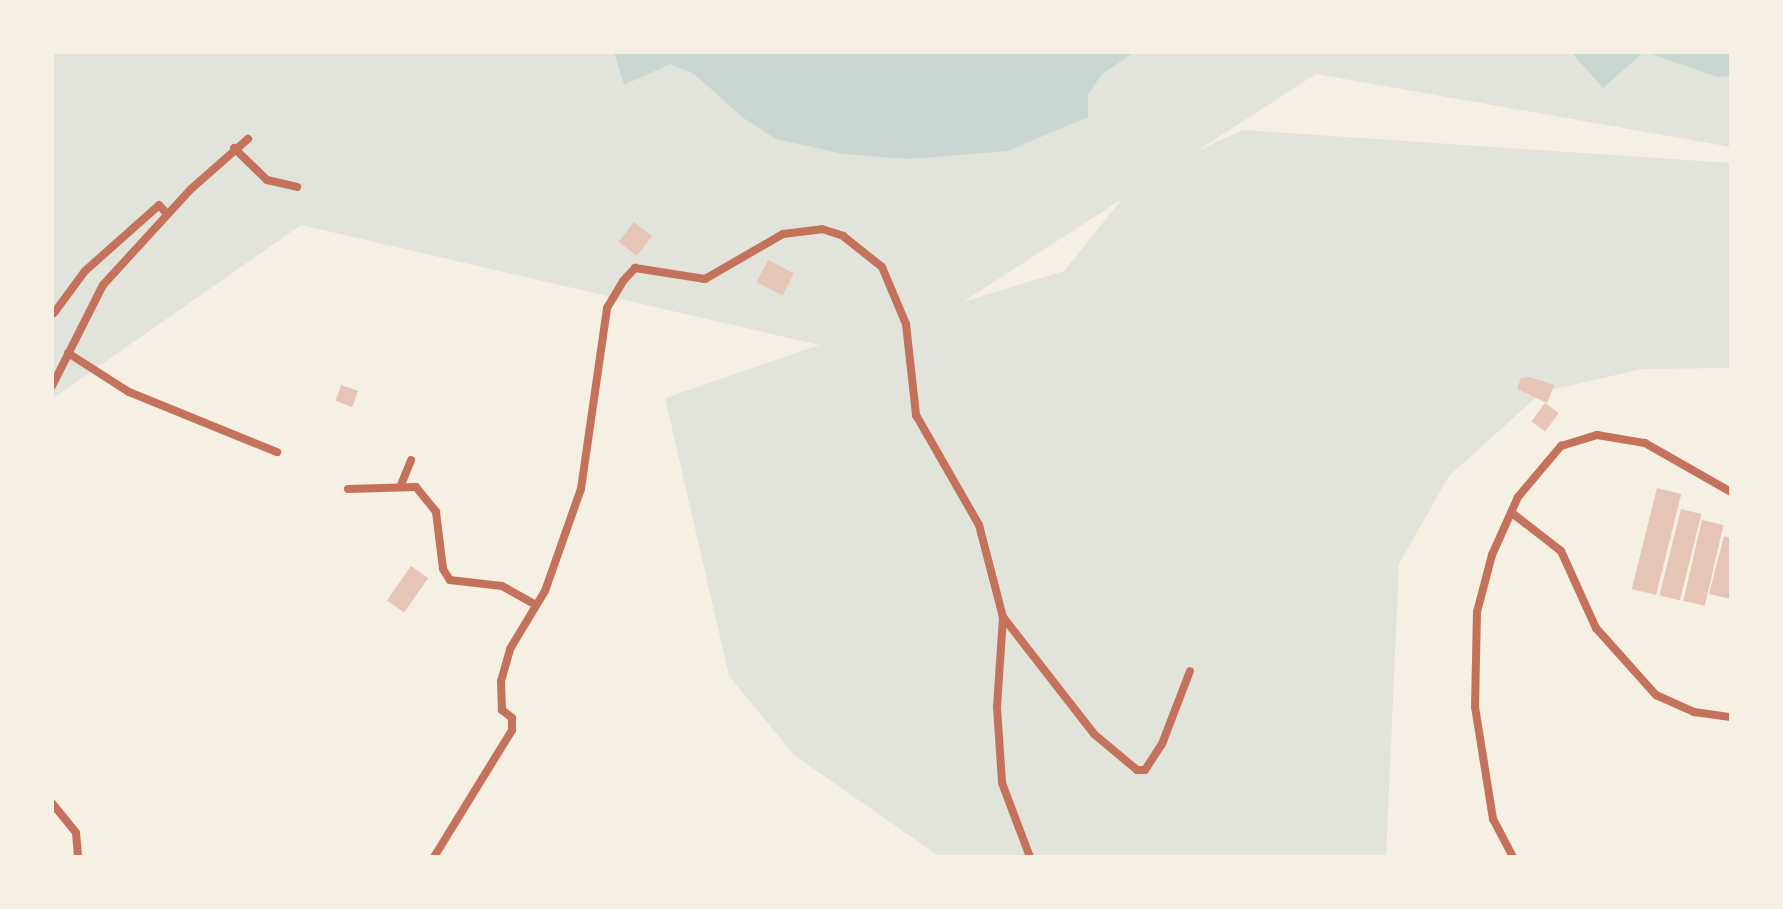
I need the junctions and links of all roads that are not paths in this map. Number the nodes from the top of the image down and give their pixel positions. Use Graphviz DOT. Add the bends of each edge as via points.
graph roads {
  1 [pos="248,139"];
  2 [pos="234,148"];
  3 [pos="297,187"];
  4 [pos="167,214"];
  5 [pos="54,313"];
  6 [pos="68,353"];
  7 [pos="52,386"];
  8 [pos="277,452"];
  9 [pos="411,460"];
  10 [pos="401,485"];
  11 [pos="348,489"];
  12 [pos="1731,492"];
  13 [pos="1512,513"];
  14 [pos="536,605"];
  15 [pos="1003,617"];
  16 [pos="1190,671"];
  17 [pos="1731,717"];
  18 [pos="52,803"];
  19 [pos="78,857"];
  20 [pos="434,857"];
  21 [pos="1030,857"];
  22 [pos="1513,857"];
  1 -- 2 [label="street"];
  2 -- 3 [label="street" via="267,180"];
  2 -- 4 [label="street"];
  4 -- 5 [label="street" via="159,205 85,271"];
  4 -- 6 [label="street" via="103,285"];
  6 -- 7 [label="street"];
  6 -- 8 [label="street" via="129,392"];
  9 -- 10 [label="street"];
  10 -- 11 [label="street"];
  10 -- 14 [label="street" via="416,487 431,501 443,569 450,580 502,586"];
  12 -- 13 [label="street" via="1645,443 1597,435 1574,439 1547,457"];
  13 -- 17 [label="street" via="1561,551 1596,628 1656,695 1694,712"];
  13 -- 22 [label="street" via="1492,555 1477,612 1475,707 1493,819"];
  14 -- 15 [label="street" via="581,489 607,308 623,281 635,268 705,279 783,234 822,229 843,236 882,267 906,324 916,415 979,525"];
  14 -- 20 [label="street" via="510,649 501,681 502,710 512,718 512,730"];
  15 -- 16 [label="street" via="1094,734 1137,770 1145,770 1158,752"];
  15 -- 21 [label="street" via="997,707 1002,783"];
  18 -- 19 [label="street" via="76,833"];
}
